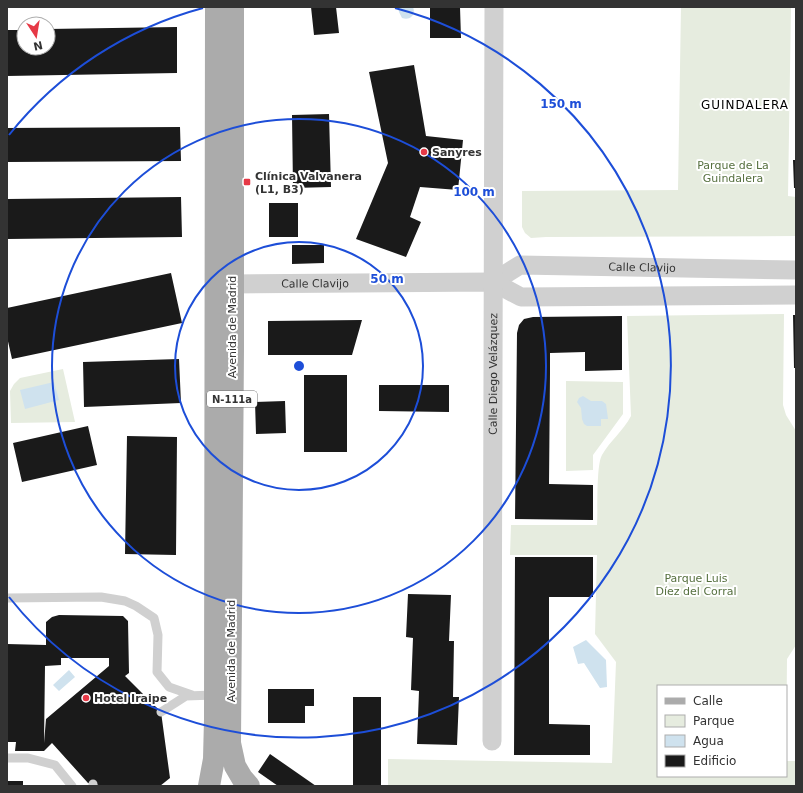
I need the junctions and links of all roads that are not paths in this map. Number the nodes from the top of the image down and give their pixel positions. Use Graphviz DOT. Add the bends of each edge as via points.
graph roads {
  1 [pos="216,7"];
  2 [pos="233,7"];
  3 [pos="494,7"];
  4 [pos="796,270"];
  5 [pos="494,282"];
  6 [pos="232,284"];
  7 [pos="796,295"];
  8 [pos="7,598"];
  9 [pos="192,695"];
  10 [pos="214,695"];
  11 [pos="162,712"];
  12 [pos="492,741"];
  13 [pos="7,758"];
  14 [pos="72,786"];
  15 [pos="209,786"];
  16 [pos="249,786"];
  1 -- 10 [label="main road, Avenida de Madrid / N-111a"];
  2 -- 6 [label="main road, Avenida de Madrid / N-111a"];
  3 -- 5 [label="street, Calle Diego Velázquez"];
  4 -- 5 [label="street, Calle Clavijo" via="520,265"];
  5 -- 6 [label="street, Calle Clavijo"];
  5 -- 7 [label="street, Calle Clavijo" via="521,297"];
  5 -- 12 [label="street, Calle Diego Velázquez"];
  6 -- 16 [label="main road, Avenida de Madrid / N-111a" via="230,743 235,766"];
  8 -- 9 [label="lane" via="102,597 136,606 154,618 158,635 156,672 169,687"];
  9 -- 10 [label="lane"];
  9 -- 11 [label="lane" via="186,696"];
  10 -- 15 [label="main road, Avenida de Madrid / N-111a" via="214,759"];
  13 -- 14 [label="lane" via="28,758 55,765"];
}
